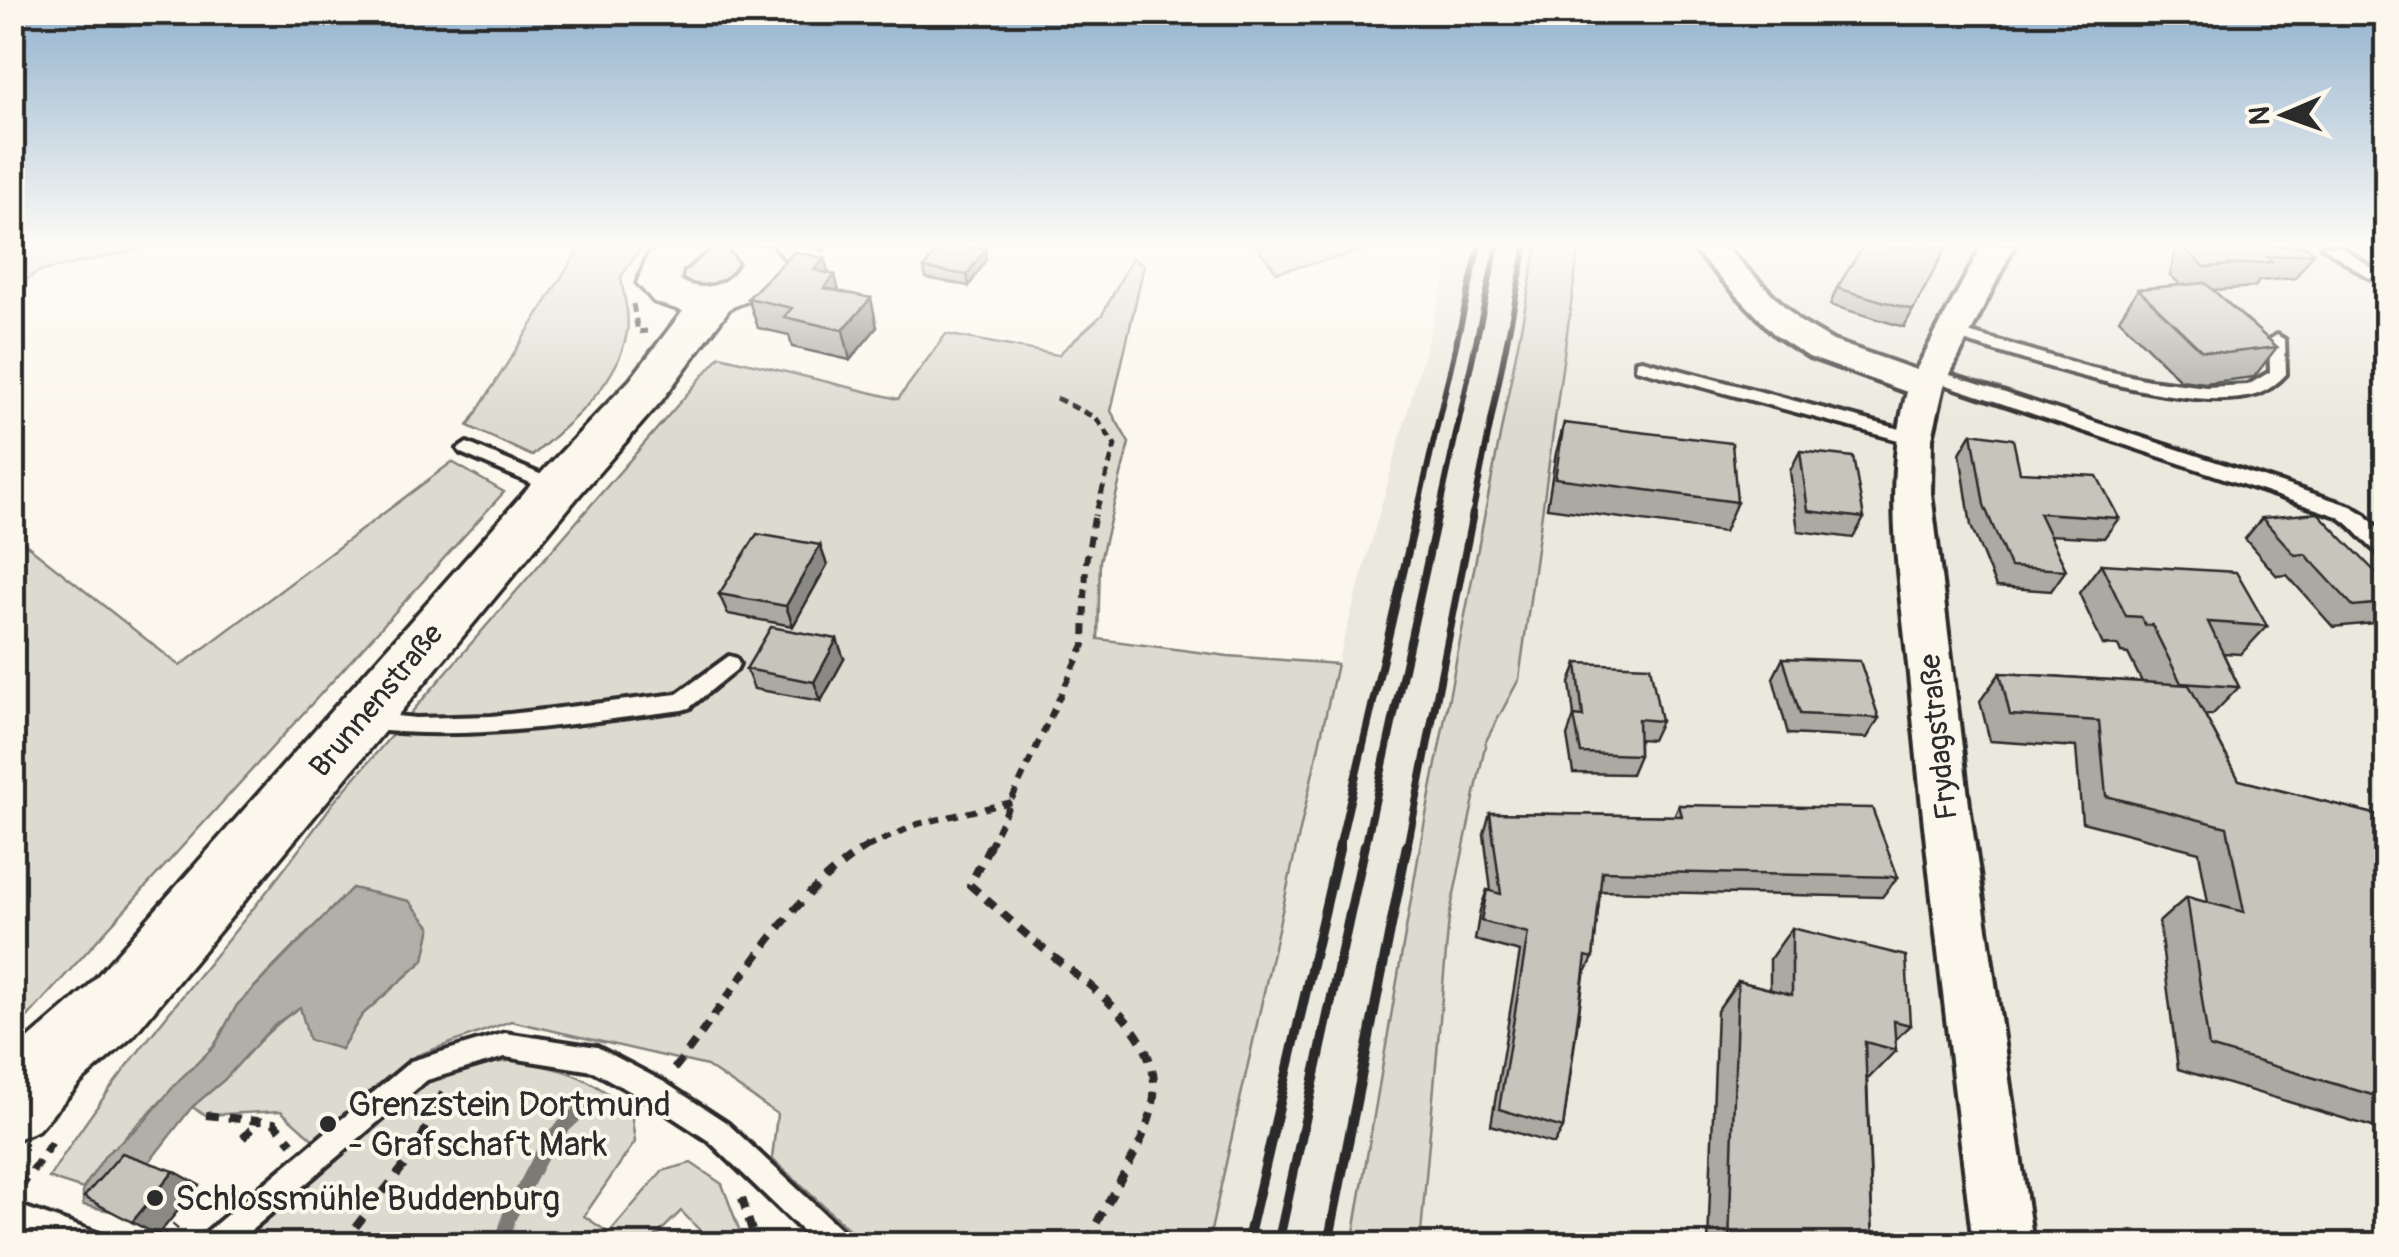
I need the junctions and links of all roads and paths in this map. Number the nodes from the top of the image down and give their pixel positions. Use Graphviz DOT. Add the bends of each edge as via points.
graph roads {
  1 [pos="692,305"];
  2 [pos="1764,305"];
  3 [pos="1968,305"];
  4 [pos="1954,333"];
  5 [pos="2277,340"];
  6 [pos="1642,365"];
  7 [pos="1929,380"];
  8 [pos="1056,398"];
  9 [pos="1913,438"];
  10 [pos="467,448"];
  11 [pos="557,488"];
  12 [pos="2386,550"];
  13 [pos="729,664"];
  14 [pos="359,720"];
  15 [pos="1013,802"];
  16 [pos="454,1058"];
  17 [pos="655,1091"];
  18 [pos="206,1116"];
  19 [pos="260,1121"];
  20 [pos="27,1130"];
  21 [pos="242,1138"];
  22 [pos="296,1174"];
  23 [pos="12,1200"];
  24 [pos="12,1218"];
  25 [pos="176,1226"];
  26 [pos="90,1244"];
  27 [pos="160,1244"];
  28 [pos="214,1244"];
  29 [pos="342,1244"];
  30 [pos="836,1244"];
  31 [pos="1087,1244"];
  32 [pos="2003,1244"];
  1 -- 11 [label="street, Brunnenstraße" via="646,390"];
  2 -- 7 [label="street" via="1821,349"];
  3 -- 4 [label="street, Frydagstraße"];
  4 -- 5 [label="lane" via="2142,385 2200,394 2270,386 2282,375"];
  4 -- 7 [label="street, Frydagstraße"];
  6 -- 9 [label="lane"];
  7 -- 9 [label="street, Frydagstraße"];
  7 -- 12 [label="lane" via="2344,510"];
  8 -- 15 [label="path" via="1096,418 1116,445 1100,485 1086,562 1084,645"];
  9 -- 32 [label="street, Frydagstraße" via="1912,493 1941,769"];
  10 -- 11 [label="lane"];
  11 -- 14 [label="street, Brunnenstraße"];
  13 -- 14 [label="lane" via="682,702 492,725"];
  14 -- 20 [label="street, Brunnenstraße" via="109,1013"];
  15 -- 17 [label="path" via="916,824 864,848 823,882"];
  15 -- 31 [label="path" via="970,885 1104,996 1145,1046 1157,1086 1151,1113"];
  16 -- 17 [label="lane" via="506,1045 597,1059"];
  16 -- 22 [label="lane" via="420,1070"];
  16 -- 29 [label="path" via="437,1113"];
  17 -- 30 [label="lane" via="718,1132"];
  18 -- 19 [label="path"];
  19 -- 21 [label="path"];
  19 -- 22 [label="path" via="274,1123 292,1140"];
  20 -- 23 [label="path"];
  22 -- 28 [label="lane"];
  24 -- 26 [label="lane"];
  25 -- 27 [label="path"];
}
